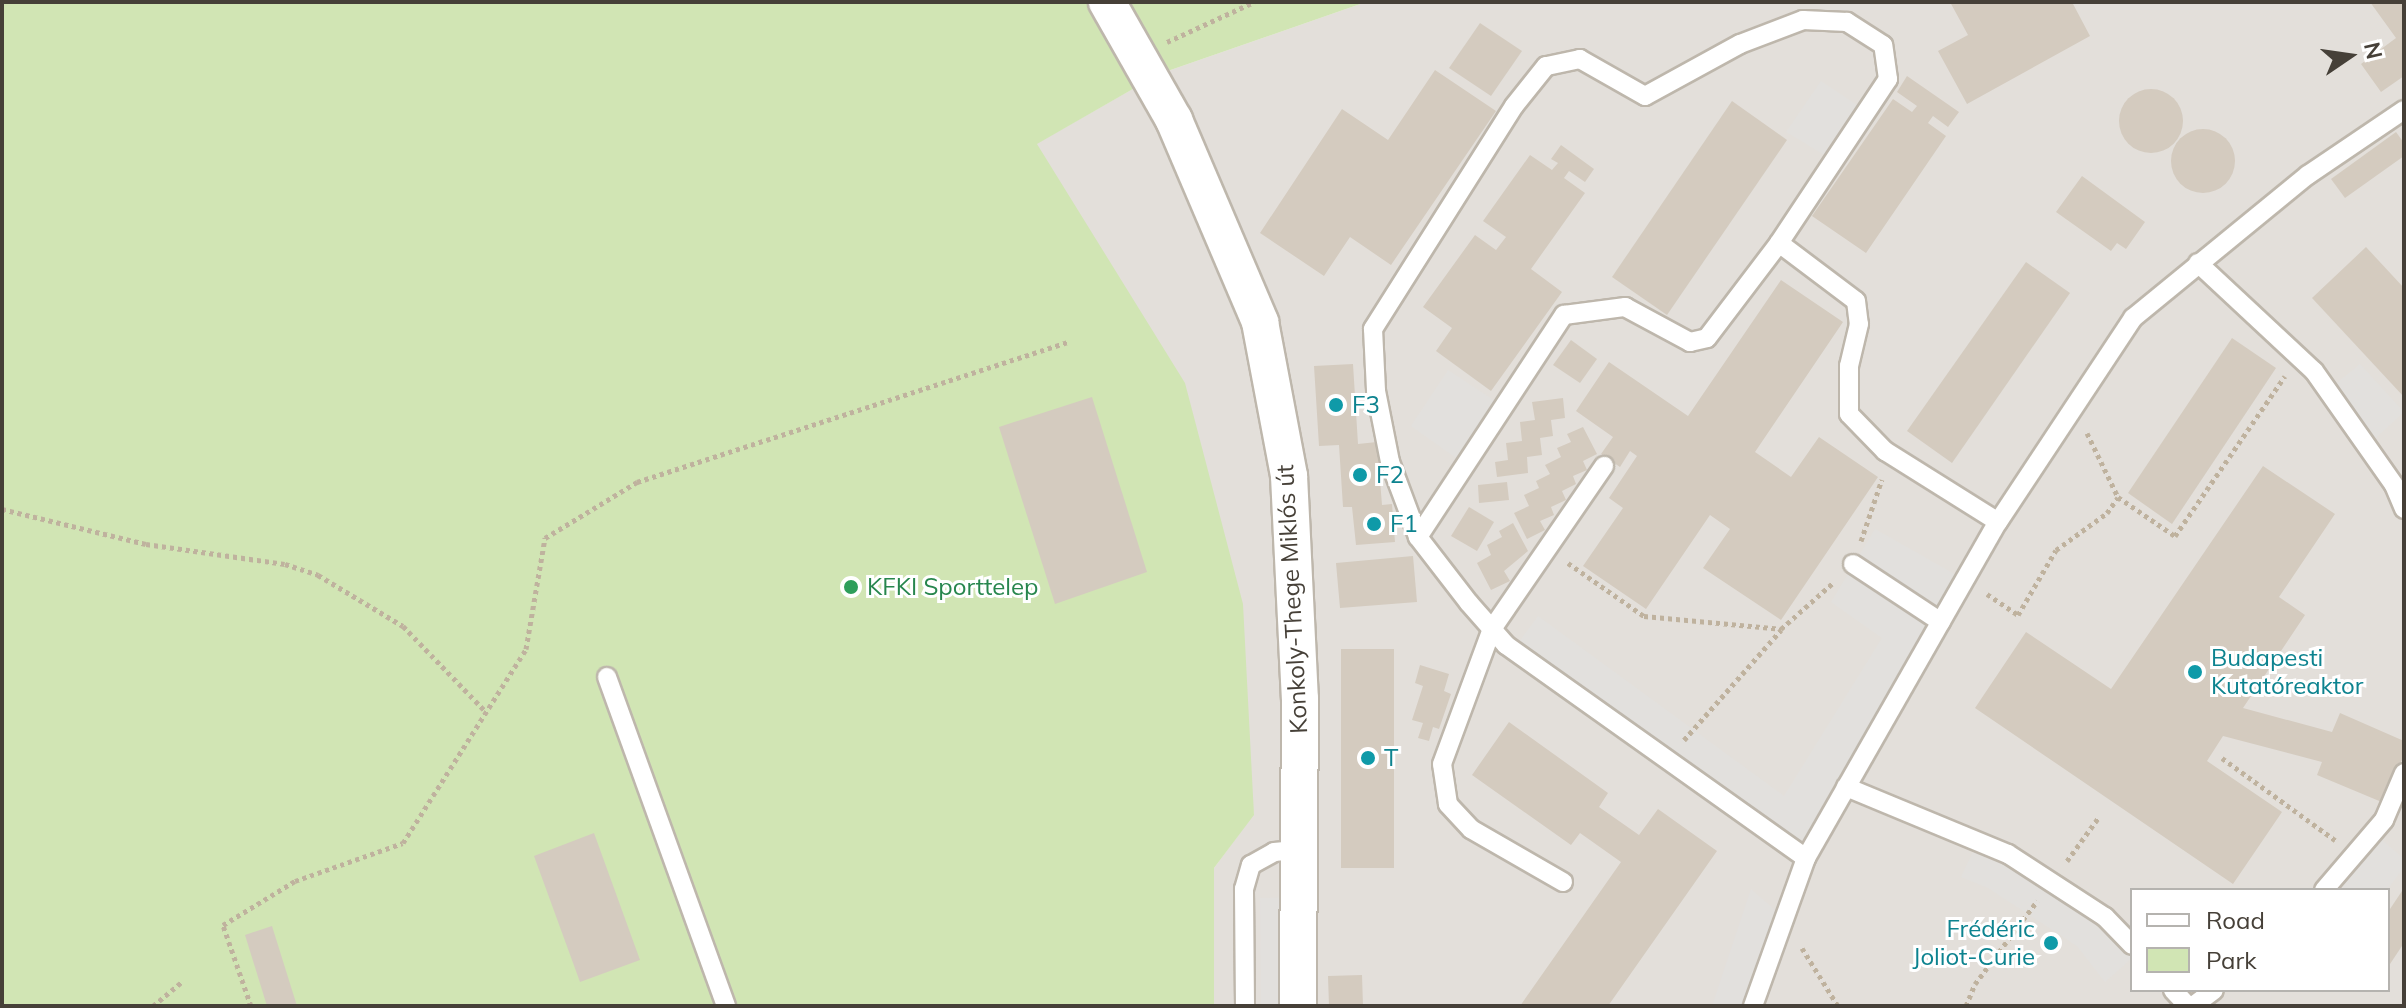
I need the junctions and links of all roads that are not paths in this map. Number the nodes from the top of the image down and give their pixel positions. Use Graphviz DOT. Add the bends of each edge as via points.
graph roads {
  1 [pos="1107,2"];
  2 [pos="2404,110"];
  3 [pos="1779,243"];
  4 [pos="2198,263"];
  5 [pos="1604,466"];
  6 [pos="2404,509"];
  7 [pos="1998,522"];
  8 [pos="1418,537"];
  9 [pos="1853,564"];
  10 [pos="1941,622"];
  11 [pos="1492,629"];
  12 [pos="607,677"];
  13 [pos="2404,773"];
  14 [pos="1846,787"];
  15 [pos="1296,850"];
  16 [pos="1806,858"];
  17 [pos="1563,882"];
  18 [pos="2326,888"];
  19 [pos="2130,943"];
  20 [pos="2175,992"];
  21 [pos="2211,992"];
  22 [pos="726,1006"];
  23 [pos="1245,1006"];
  24 [pos="1298,1006"];
  25 [pos="1753,1006"];
  26 [pos="2191,1006"];
  1 -- 15 [label="street, Konkoly-Thege Miklós út" via="1141,54 1260,322 1289,476 1300,699"];
  2 -- 4 [label="lane" via="2308,175"];
  3 -- 7 [label="lane" via="1856,301 1859,324 1849,366 1849,414 1885,451"];
  3 -- 8 [label="lane" via="1707,338 1690,342 1625,307 1564,315"];
  3 -- 8 [label="lane" via="1888,79 1883,45 1847,22 1803,20 1740,44 1645,96 1580,59 1546,66 1514,106 1373,329 1376,391 1390,462"];
  4 -- 6 [label="lane" via="2298,358 2352,424"];
  4 -- 7 [label="lane" via="2133,318"];
  5 -- 11 [label="lane"];
  7 -- 10 [label="lane"];
  8 -- 11 [label="lane"];
  9 -- 10 [label="lane"];
  10 -- 14 [label="lane"];
  11 -- 16 [label="lane" via="1506,645"];
  11 -- 17 [label="lane" via="1442,764 1448,804 1471,829"];
  12 -- 22 [label="lane"];
  13 -- 18 [label="lane" via="2384,820"];
  14 -- 16 [label="lane"];
  14 -- 19 [label="lane" via="2008,854 2105,917"];
  15 -- 23 [label="lane" via="1274,852 1251,865 1244,889"];
  15 -- 24 [label="street, Konkoly-Thege Miklós út"];
  16 -- 25 [label="lane"];
  20 -- 26 [label="lane"];
  21 -- 26 [label="lane"];
}
